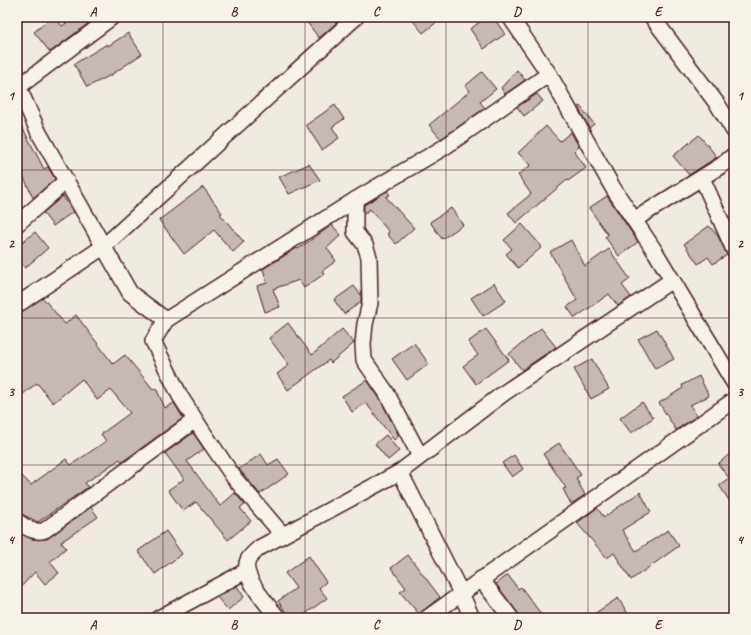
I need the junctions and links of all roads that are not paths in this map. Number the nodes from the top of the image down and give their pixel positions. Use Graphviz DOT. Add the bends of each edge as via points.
graph roads {
  1 [pos="112,17"];
  2 [pos="356,17"];
  3 [pos="510,17"];
  4 [pos="652,17"];
  5 [pos="549,74"];
  6 [pos="18,86"];
  7 [pos="734,132"];
  8 [pos="734,155"];
  9 [pos="702,178"];
  10 [pos="66,181"];
  11 [pos="355,200"];
  12 [pos="634,220"];
  13 [pos="17,224"];
  14 [pos="103,248"];
  15 [pos="734,250"];
  16 [pos="672,280"];
  17 [pos="17,305"];
  18 [pos="166,320"];
  19 [pos="734,383"];
  20 [pos="734,400"];
  21 [pos="195,420"];
  22 [pos="420,456"];
  23 [pos="400,472"];
  24 [pos="17,521"];
  25 [pos="282,534"];
  26 [pos="246,570"];
  27 [pos="481,579"];
  28 [pos="461,593"];
  29 [pos="159,618"];
  30 [pos="278,618"];
  31 [pos="427,618"];
  32 [pos="472,618"];
  33 [pos="511,618"];
  1 -- 6 [label="street"];
  2 -- 14 [label="street"];
  3 -- 5 [label="street"];
  4 -- 7 [label="street" via="714,100"];
  5 -- 11 [label="street" via="443,148"];
  5 -- 12 [label="street" via="613,188"];
  6 -- 10 [label="street" via="39,133"];
  8 -- 9 [label="street"];
  9 -- 12 [label="street"];
  9 -- 15 [label="street"];
  10 -- 13 [label="street"];
  10 -- 14 [label="street" via="86,213"];
  11 -- 18 [label="street"];
  11 -- 22 [label="street" via="355,232 365,245 369,257 370,304 365,324 364,360 386,392"];
  12 -- 16 [label="street"];
  14 -- 17 [label="street"];
  14 -- 18 [label="street" via="130,293"];
  16 -- 19 [label="street"];
  16 -- 22 [label="street" via="544,366"];
  18 -- 21 [label="street" via="153,340 180,396"];
  20 -- 27 [label="street"];
  21 -- 24 [label="street" via="45,530 29,529"];
  21 -- 25 [label="street" via="235,479"];
  22 -- 23 [label="street"];
  23 -- 25 [label="street"];
  23 -- 28 [label="street"];
  25 -- 26 [label="street" via="259,548 248,561"];
  26 -- 29 [label="street"];
  26 -- 30 [label="street" via="252,583"];
  27 -- 28 [label="street"];
  27 -- 33 [label="street"];
  28 -- 31 [label="street"];
  28 -- 32 [label="street"];
}
